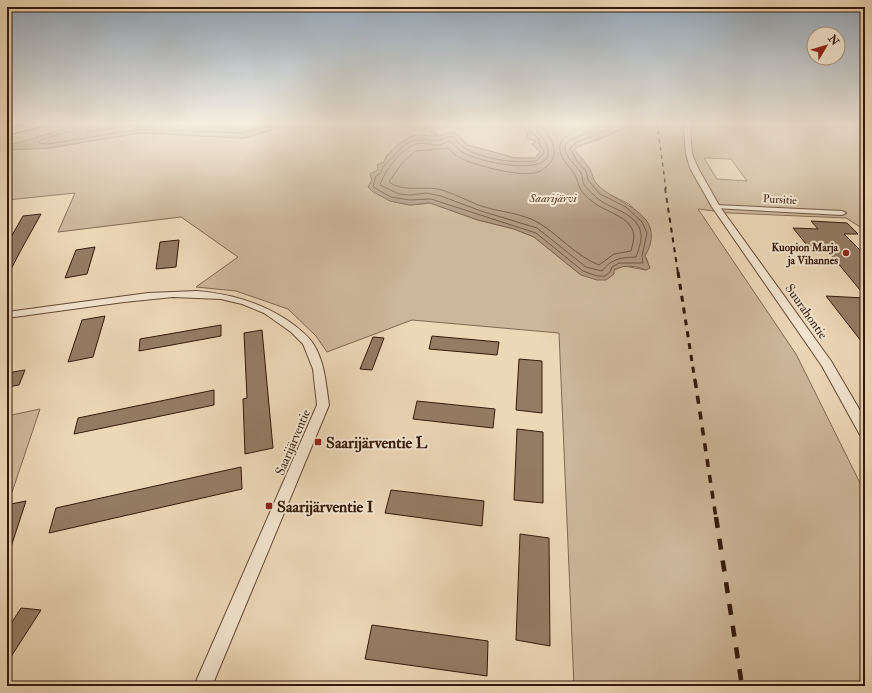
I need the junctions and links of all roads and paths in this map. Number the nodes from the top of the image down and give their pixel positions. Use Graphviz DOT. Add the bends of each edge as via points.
graph roads {
  1 [pos="689,155"];
  2 [pos="716,207"];
  3 [pos="842,213"];
  4 [pos="7,315"];
  5 [pos="865,431"];
  6 [pos="203,686"];
  1 -- 2 [label="street, Suurahontie"];
  2 -- 3 [label="street, Pursitie"];
  2 -- 5 [label="street, Suurahontie" via="827,364"];
  4 -- 6 [label="street, Saarijärventie" via="157,294 204,293 245,302 278,317 296,331 310,347 320,372 323,405"];
}
